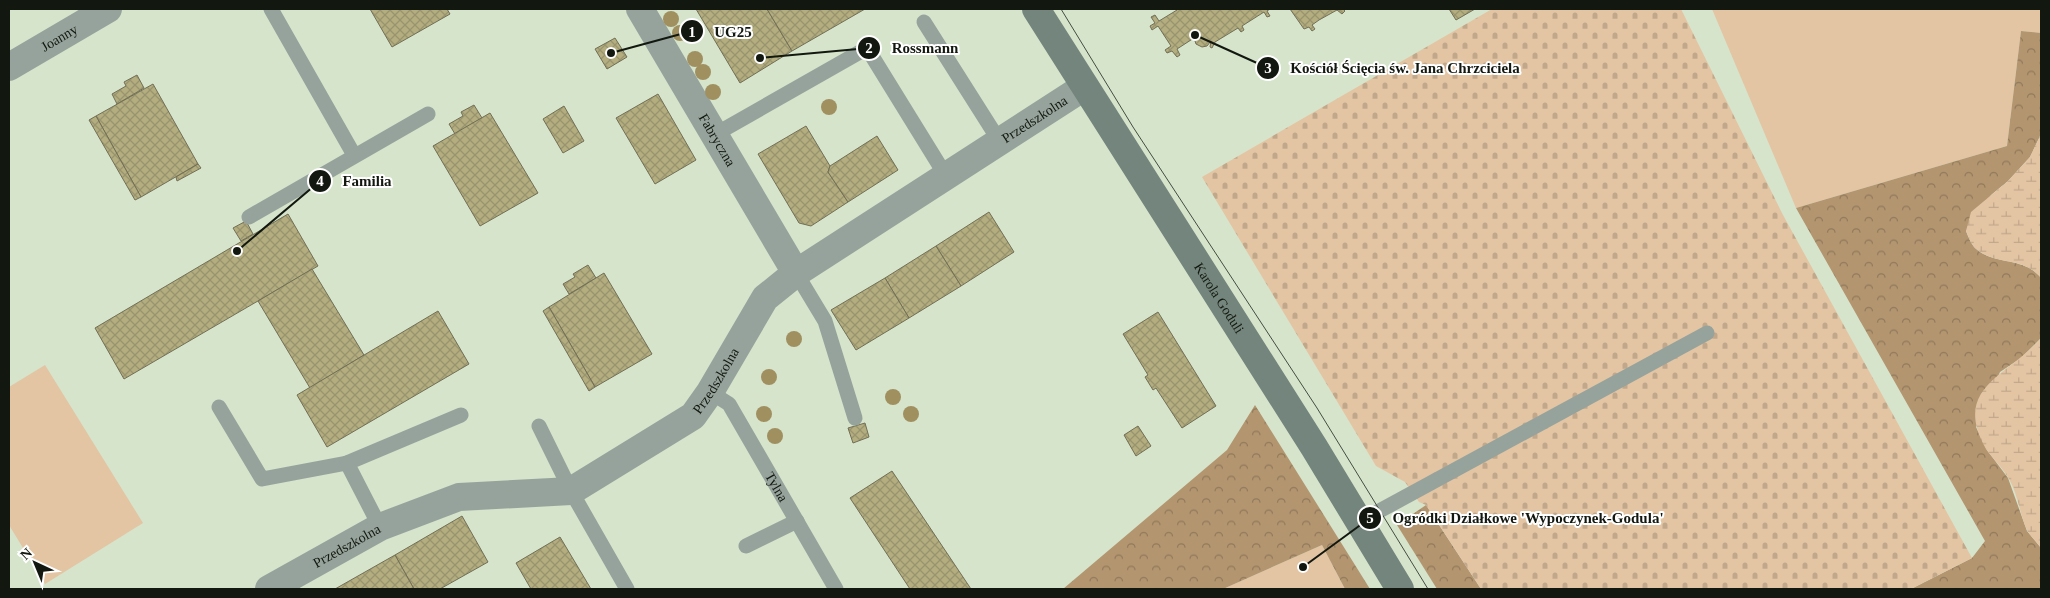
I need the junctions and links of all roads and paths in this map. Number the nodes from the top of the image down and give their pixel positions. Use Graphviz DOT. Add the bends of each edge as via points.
graph roads {
  1 [pos="108,9"];
  2 [pos="271,9"];
  3 [pos="640,9"];
  4 [pos="1036,9"];
  5 [pos="924,22"];
  6 [pos="9,67"];
  7 [pos="1084,87"];
  8 [pos="428,114"];
  9 [pos="714,135"];
  10 [pos="1000,142"];
  11 [pos="354,155"];
  12 [pos="946,176"];
  13 [pos="249,217"];
  14 [pos="796,273"];
  15 [pos="1706,333"];
  16 [pos="710,392"];
  17 [pos="219,407"];
  18 [pos="462,415"];
  19 [pos="855,418"];
  20 [pos="539,426"];
  21 [pos="347,463"];
  22 [pos="571,491"];
  23 [pos="797,521"];
  24 [pos="1359,522"];
  25 [pos="380,526"];
  26 [pos="746,546"];
  27 [pos="270,589"];
  28 [pos="627,589"];
  29 [pos="836,589"];
  30 [pos="1400,589"];
  1 -- 6 [label="street, Joanny"];
  2 -- 11 [label="lane"];
  3 -- 9 [label="street, Fabryczna"];
  4 -- 7 [label="main road, Karola Goduli"];
  5 -- 10 [label="lane"];
  7 -- 10 [label="street, Przedszkolna"];
  7 -- 24 [label="main road, Karola Goduli"];
  8 -- 11 [label="lane"];
  9 -- 12 [label="lane" via="867,48"];
  9 -- 14 [label="street, Fabryczna"];
  10 -- 12 [label="street, Przedszkolna"];
  11 -- 13 [label="lane"];
  12 -- 14 [label="street, Przedszkolna"];
  14 -- 16 [label="street, Przedszkolna" via="765,298"];
  14 -- 19 [label="lane" via="825,321"];
  15 -- 24 [label="lane"];
  16 -- 22 [label="street, Przedszkolna" via="692,416"];
  16 -- 23 [label="lane, Tylna" via="729,404"];
  17 -- 21 [label="lane" via="262,480"];
  18 -- 21 [label="lane"];
  20 -- 22 [label="lane"];
  21 -- 25 [label="lane"];
  22 -- 25 [label="street, Przedszkolna" via="459,496"];
  22 -- 28 [label="lane"];
  23 -- 26 [label="lane"];
  23 -- 29 [label="lane, Tylna"];
  24 -- 30 [label="main road, Karola Goduli"];
  25 -- 27 [label="street, Przedszkolna"];
}
